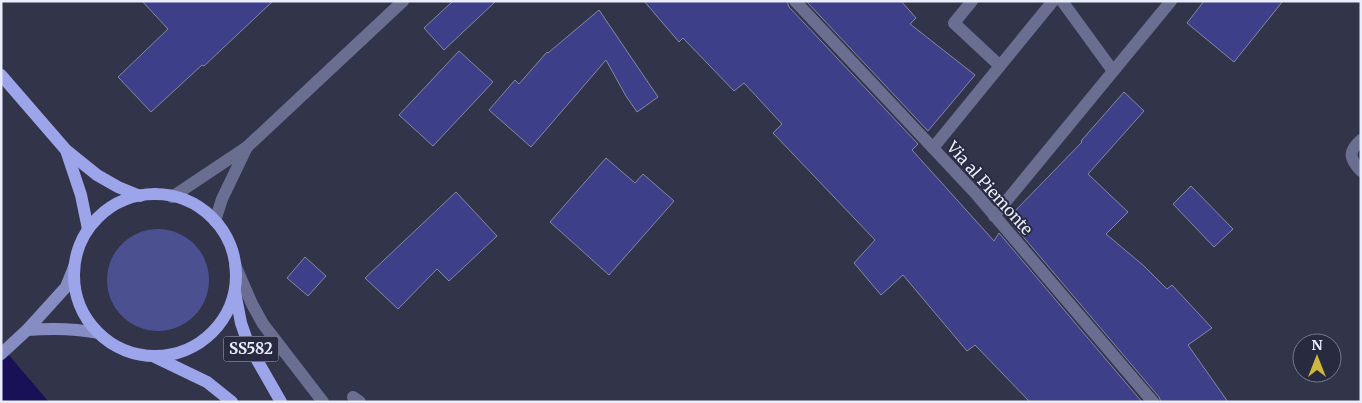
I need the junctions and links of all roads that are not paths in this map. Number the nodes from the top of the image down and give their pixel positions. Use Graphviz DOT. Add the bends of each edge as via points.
graph roads {
  1 [pos="404,1"];
  2 [pos="795,1"];
  3 [pos="972,1"];
  4 [pos="1053,1"];
  5 [pos="1062,1"];
  6 [pos="1171,1"];
  7 [pos="1000,66"];
  8 [pos="1113,71"];
  9 [pos="1,75"];
  10 [pos="1361,140"];
  11 [pos="247,147"];
  12 [pos="933,148"];
  13 [pos="66,150"];
  14 [pos="1361,171"];
  15 [pos="140,196"];
  16 [pos="172,197"];
  17 [pos="994,216"];
  18 [pos="215,221"];
  19 [pos="88,229"];
  20 [pos="235,265"];
  21 [pos="74,267"];
  22 [pos="234,290"];
  23 [pos="27,330"];
  24 [pos="98,333"];
  25 [pos="1,354"];
  26 [pos="153,355"];
  27 [pos="232,402"];
  28 [pos="282,402"];
  29 [pos="323,402"];
  30 [pos="1153,402"];
  1 -- 11 [label="street"];
  2 -- 12 [label="street, Via al Piemonte"];
  3 -- 7 [label="street" via="954,22"];
  4 -- 7 [label="street"];
  5 -- 8 [label="street"];
  6 -- 8 [label="street"];
  7 -- 12 [label="street"];
  8 -- 17 [label="street"];
  9 -- 13 [label="main road"];
  10 -- 14 [label="street" via="1351,155"];
  11 -- 16 [label="street"];
  11 -- 18 [label="street" via="230,180"];
  12 -- 17 [label="street, Via al Piemonte"];
  13 -- 15 [label="main road" via="98,175"];
  13 -- 19 [label="main road" via="82,195"];
  15 -- 16 [label="main road"];
  15 -- 19 [label="main road" via="124,200 104,212"];
  16 -- 18 [label="main road" via="195,206"];
  17 -- 30 [label="street, Via al Piemonte"];
  18 -- 20 [label="main road" via="228,242"];
  19 -- 21 [label="main road"];
  20 -- 22 [label="main road"];
  20 -- 29 [label="street" via="263,324"];
  21 -- 23 [label="main road" via="66,287"];
  21 -- 24 [label="main road" via="79,303"];
  22 -- 26 [label="main road" via="219,324 203,340 175,353"];
  22 -- 28 [label="main road, SS582" via="249,346"];
  23 -- 24 [label="main road" via="77,328"];
  23 -- 25 [label="main road"];
  24 -- 26 [label="main road" via="119,348"];
  26 -- 27 [label="main road" via="207,382"];
}
